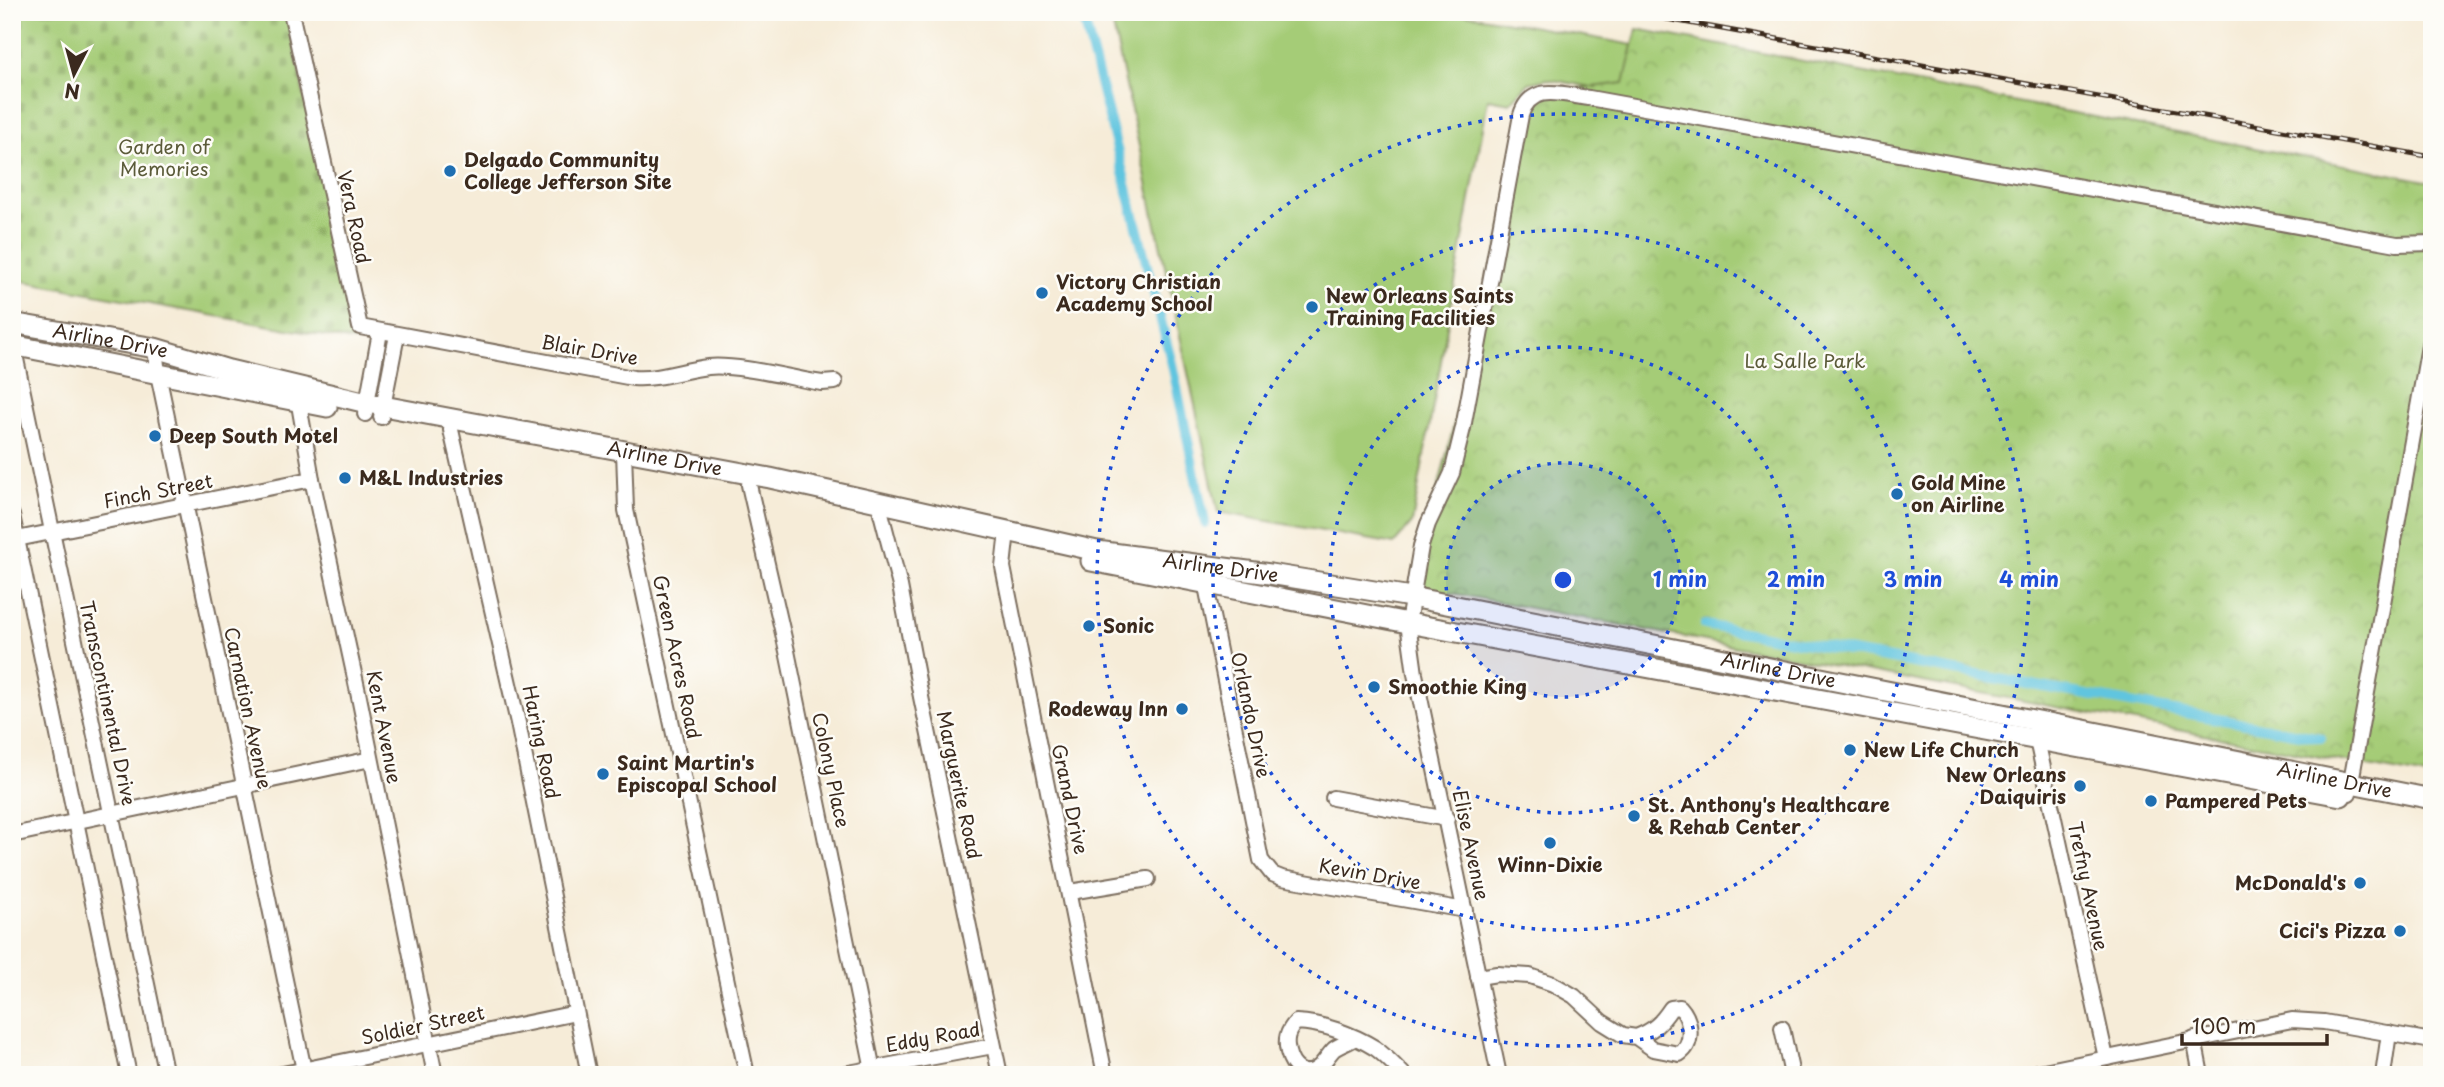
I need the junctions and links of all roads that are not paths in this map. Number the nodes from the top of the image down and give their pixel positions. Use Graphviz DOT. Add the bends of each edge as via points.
graph roads {
  1 [pos="291,12"];
  2 [pos="2432,243"];
  3 [pos="12,323"];
  4 [pos="2432,329"];
  5 [pos="380,332"];
  6 [pos="397,335"];
  7 [pos="12,343"];
  8 [pos="155,348"];
  9 [pos="158,374"];
  10 [pos="835,382"];
  11 [pos="297,395"];
  12 [pos="19,408"];
  13 [pos="374,410"];
  14 [pos="452,425"];
  15 [pos="624,457"];
  16 [pos="312,479"];
  17 [pos="750,480"];
  18 [pos="186,505"];
  19 [pos="881,508"];
  20 [pos="12,514"];
  21 [pos="53,532"];
  22 [pos="1007,536"];
  23 [pos="15,539"];
  24 [pos="1202,564"];
  25 [pos="1205,584"];
  26 [pos="1412,597"];
  27 [pos="1408,623"];
  28 [pos="1674,650"];
  29 [pos="1668,670"];
  30 [pos="2039,732"];
  31 [pos="371,759"];
  32 [pos="245,785"];
  33 [pos="2349,791"];
  34 [pos="1333,798"];
  35 [pos="2432,799"];
  36 [pos="2432,811"];
  37 [pos="111,814"];
  38 [pos="1447,820"];
  39 [pos="77,822"];
  40 [pos="12,835"];
  41 [pos="1270,871"];
  42 [pos="1148,878"];
  43 [pos="1070,892"];
  44 [pos="1465,910"];
  45 [pos="1479,977"];
  46 [pos="576,1013"];
  47 [pos="1782,1028"];
  48 [pos="2389,1033"];
  49 [pos="1636,1037"];
  50 [pos="1354,1039"];
  51 [pos="2194,1039"];
  52 [pos="2432,1041"];
  53 [pos="429,1043"];
  54 [pos="993,1046"];
  55 [pos="2105,1058"];
  56 [pos="873,1071"];
  57 [pos="304,1072"];
  58 [pos="129,1075"];
  59 [pos="166,1075"];
  60 [pos="278,1075"];
  61 [pos="435,1075"];
  62 [pos="589,1075"];
  63 [pos="747,1075"];
  64 [pos="838,1075"];
  65 [pos="1000,1075"];
  66 [pos="1105,1075"];
  67 [pos="1404,1075"];
  68 [pos="1499,1075"];
  69 [pos="1793,1075"];
  70 [pos="2025,1075"];
  71 [pos="2201,1075"];
  72 [pos="2383,1075"];
  1 -- 5 [label="street, Vera Road" via="356,317 359,327"];
  2 -- 26 [label="street, Elise Avenue" via="2397,244 1589,98 1536,94 1521,115 1463,428 1452,473 1421,546"];
  3 -- 8 [label="highway, Airline Drive"];
  4 -- 33 [label="street"];
  5 -- 6 [label="street, Blair Drive"];
  5 -- 13 [label="street"];
  6 -- 10 [label="street, Blair Drive" via="633,378 658,379 725,367"];
  6 -- 13 [label="street"];
  7 -- 9 [label="highway, Airline Drive"];
  7 -- 12 [label="street, Transcontinental Drive"];
  8 -- 9 [label="street, Carnation Avenue"];
  8 -- 11 [label="highway, Airline Drive"];
  9 -- 11 [label="highway, Airline Drive"];
  9 -- 18 [label="street, Carnation Avenue"];
  11 -- 13 [label="highway, Airline Drive"];
  11 -- 16 [label="street, Kent Avenue"];
  12 -- 21 [label="street, Transcontinental Drive"];
  13 -- 14 [label="highway, Airline Drive"];
  14 -- 15 [label="highway, Airline Drive"];
  14 -- 46 [label="street, Haring Road"];
  15 -- 17 [label="highway, Airline Drive"];
  15 -- 63 [label="street, Green Acres Road" via="626,510"];
  16 -- 18 [label="street, Finch Street"];
  16 -- 31 [label="street, Kent Avenue"];
  17 -- 19 [label="highway, Airline Drive"];
  17 -- 56 [label="street, Colony Place"];
  18 -- 21 [label="street, Finch Street"];
  18 -- 32 [label="street, Carnation Avenue"];
  19 -- 22 [label="highway, Airline Drive"];
  19 -- 54 [label="street, Marguerite Road"];
  20 -- 23 [label="street"];
  21 -- 23 [label="street, Finch Street"];
  21 -- 37 [label="street, Transcontinental Drive"];
  22 -- 24 [label="highway, Airline Drive"];
  22 -- 25 [label="highway, Airline Drive" via="1110,566"];
  22 -- 43 [label="street, Grand Drive" via="1003,566"];
  23 -- 39 [label="street"];
  24 -- 25 [label="street, Orlando Drive"];
  24 -- 26 [label="highway, Airline Drive"];
  25 -- 27 [label="highway, Airline Drive"];
  25 -- 41 [label="street, Orlando Drive" via="1261,860"];
  26 -- 27 [label="street, Elise Avenue"];
  26 -- 28 [label="highway, Airline Drive"];
  27 -- 29 [label="highway, Airline Drive"];
  27 -- 38 [label="street, Elise Avenue"];
  28 -- 29 [label="highway"];
  28 -- 30 [label="highway, Airline Drive"];
  29 -- 30 [label="highway, Airline Drive"];
  30 -- 33 [label="highway, Airline Drive"];
  30 -- 55 [label="street, Trefny Avenue"];
  31 -- 32 [label="street"];
  31 -- 53 [label="street, Kent Avenue"];
  32 -- 37 [label="street"];
  32 -- 57 [label="street, Carnation Avenue"];
  33 -- 35 [label="highway, Airline Drive"];
  33 -- 36 [label="highway, Airline Drive"];
  34 -- 38 [label="street"];
  37 -- 39 [label="street"];
  37 -- 59 [label="street, Transcontinental Drive"];
  38 -- 44 [label="street, Elise Avenue"];
  39 -- 40 [label="street"];
  39 -- 58 [label="street"];
  41 -- 44 [label="street, Kevin Drive" via="1282,878"];
  42 -- 43 [label="street"];
  43 -- 66 [label="street, Grand Drive"];
  44 -- 45 [label="street, Elise Avenue"];
  45 -- 49 [label="street" via="1530,976 1553,984 1602,1022"];
  45 -- 68 [label="street, Elise Avenue"];
  46 -- 53 [label="street, Soldier Street"];
  46 -- 62 [label="street, Haring Road"];
  47 -- 69 [label="street"];
  48 -- 51 [label="street" via="2292,1020"];
  48 -- 52 [label="street"];
  48 -- 72 [label="street"];
  50 -- 50 [label="street" via="1308,1072 1292,1065 1286,1040 1296,1022 1314,1023"];
  50 -- 67 [label="street" via="1375,1048"];
  51 -- 55 [label="street"];
  51 -- 71 [label="street"];
  53 -- 57 [label="street, Soldier Street"];
  53 -- 61 [label="street, Kent Avenue"];
  54 -- 56 [label="street, Eddy Road"];
  54 -- 65 [label="street, Marguerite Road"];
  55 -- 70 [label="street"];
  56 -- 64 [label="street, Eddy Road"];
  57 -- 60 [label="street, Soldier Street"];
}
